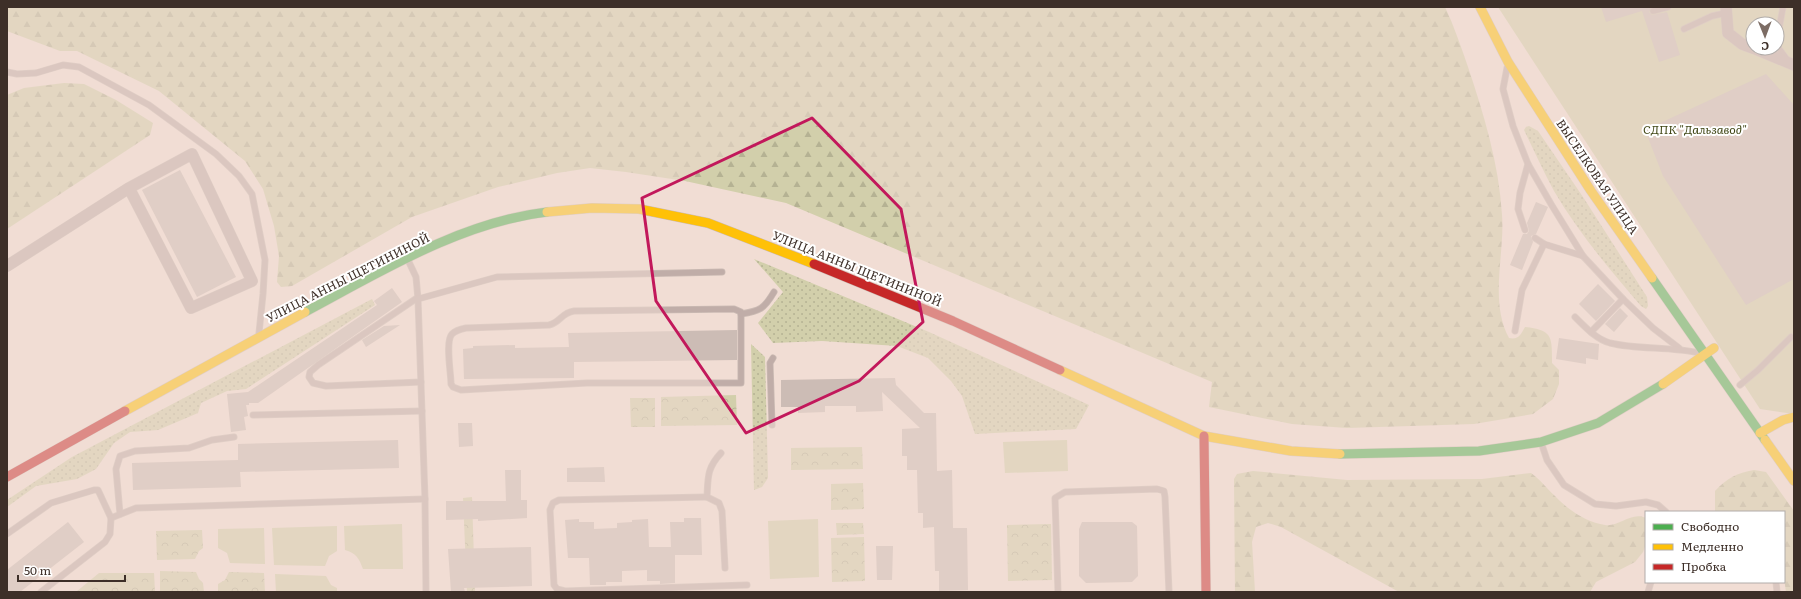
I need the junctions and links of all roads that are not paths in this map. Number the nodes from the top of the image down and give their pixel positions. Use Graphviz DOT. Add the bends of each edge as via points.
graph roads {
  1 [pos="1480,7"];
  2 [pos="1668,7"];
  3 [pos="1726,10"];
  4 [pos="1653,11"];
  5 [pos="1684,29"];
  6 [pos="1745,45"];
  7 [pos="1773,56"];
  8 [pos="1508,62"];
  9 [pos="1791,63"];
  10 [pos="7,72"];
  11 [pos="1528,164"];
  12 [pos="129,188"];
  13 [pos="1525,230"];
  14 [pos="1535,238"];
  15 [pos="1544,244"];
  16 [pos="1583,256"];
  17 [pos="407,258"];
  18 [pos="7,266"];
  19 [pos="722,272"];
  20 [pos="774,292"];
  21 [pos="418,298"];
  22 [pos="1623,298"];
  23 [pos="741,314"];
  24 [pos="1575,317"];
  25 [pos="1515,331"];
  26 [pos="1591,332"];
  27 [pos="258,337"];
  28 [pos="1791,337"];
  29 [pos="1679,348"];
  30 [pos="1714,348"];
  31 [pos="1705,354"];
  32 [pos="772,358"];
  33 [pos="421,382"];
  34 [pos="1740,385"];
  35 [pos="422,411"];
  36 [pos="252,415"];
  37 [pos="1794,417"];
  38 [pos="1766,424"];
  39 [pos="772,425"];
  40 [pos="1760,433"];
  41 [pos="1204,436"];
  42 [pos="234,437"];
  43 [pos="1776,439"];
  44 [pos="1541,442"];
  45 [pos="721,452"];
  46 [pos="1793,463"];
  47 [pos="1784,467"];
  48 [pos="7,476"];
  49 [pos="1794,481"];
  50 [pos="707,497"];
  51 [pos="425,499"];
  52 [pos="1665,511"];
  53 [pos="120,514"];
  54 [pos="111,518"];
  55 [pos="7,534"];
  56 [pos="726,568"];
  57 [pos="747,585"];
  58 [pos="41,592"];
  59 [pos="426,592"];
  60 [pos="1058,592"];
  61 [pos="1169,592"];
  62 [pos="1206,592"];
  1 -- 8 [label="main road, ВЫСЕЛКОВАЯ УЛИЦА"];
  2 -- 4 [label="lane"];
  3 -- 5 [label="lane"];
  3 -- 6 [label="street" via="1728,33"];
  7 -- 9 [label="street"];
  8 -- 11 [label="lane" via="1503,89 1513,126"];
  8 -- 31 [label="main road, ВЫСЕЛКОВАЯ УЛИЦА" via="1587,185"];
  10 -- 27 [label="lane" via="36,73 63,65 79,67 149,105 216,154 239,176 252,194 264,260"];
  11 -- 13 [label="lane" via="1518,209"];
  11 -- 16 [label="lane"];
  12 -- 12 [label="street" via="191,308 252,281 192,154"];
  12 -- 18 [label="street"];
  14 -- 15 [label="lane"];
  15 -- 16 [label="lane"];
  15 -- 25 [label="lane" via="1522,290"];
  16 -- 22 [label="lane"];
  17 -- 21 [label="lane" via="416,277"];
  17 -- 27 [label="main road, УЛИЦА АННЫ ЩЕТИНИНОЙ"];
  17 -- 41 [label="main road, УЛИЦА АННЫ ЩЕТИНИНОЙ" via="476,228 545,212 592,208 639,209 708,223 953,321"];
  19 -- 21 [label="lane" via="497,277"];
  20 -- 23 [label="lane" via="767,304 757,312"];
  21 -- 33 [label="lane"];
  21 -- 33 [label="lane" via="318,365 310,372 309,377 313,384 326,386"];
  22 -- 26 [label="lane"];
  22 -- 29 [label="lane" via="1653,328"];
  23 -- 23 [label="lane" via="730,309 574,311 563,314 556,323 549,325 466,328 453,333 448,341 451,384 461,390 603,383 742,383"];
  24 -- 26 [label="lane"];
  26 -- 29 [label="lane" via="1609,342 1655,348"];
  27 -- 48 [label="main road, УЛИЦА АННЫ ЩЕТИНИНОЙ"];
  28 -- 34 [label="lane"];
  29 -- 31 [label="lane"];
  30 -- 31 [label="main road, УЛИЦА АННЫ ЩЕТИНИНОЙ"];
  31 -- 40 [label="main road, ВЫСЕЛКОВАЯ УЛИЦА"];
  31 -- 44 [label="main road, УЛИЦА АННЫ ЩЕТИНИНОЙ" via="1654,390 1598,423"];
  32 -- 39 [label="lane"];
  33 -- 35 [label="lane"];
  35 -- 36 [label="lane"];
  35 -- 51 [label="lane"];
  37 -- 38 [label="main road"];
  38 -- 40 [label="main road"];
  38 -- 43 [label="main road"];
  40 -- 47 [label="main road, ВЫСЕЛКОВАЯ УЛИЦА"];
  41 -- 44 [label="main road, УЛИЦА АННЫ ЩЕТИНИНОЙ" via="1291,451 1348,454 1479,451"];
  41 -- 62 [label="main road"];
  42 -- 53 [label="lane" via="212,440 189,448 136,451 120,456 116,469"];
  44 -- 52 [label="lane" via="1547,460 1564,485 1595,504 1616,506 1646,502 1658,505"];
  45 -- 50 [label="lane" via="709,472"];
  46 -- 47 [label="main road"];
  47 -- 49 [label="main road, ВЫСЕЛКОВАЯ УЛИЦА"];
  50 -- 56 [label="lane" via="719,503 722,511"];
  50 -- 57 [label="lane" via="553,502 550,510 554,585 557,589 565,591"];
  51 -- 53 [label="lane" via="136,508"];
  51 -- 59 [label="lane"];
  53 -- 54 [label="lane"];
  54 -- 55 [label="lane" via="98,490 92,490 51,503"];
  54 -- 58 [label="lane" via="110,534 105,542"];
  60 -- 61 [label="lane" via="1054,498 1065,492 1157,489 1164,491 1165,497"];
}
